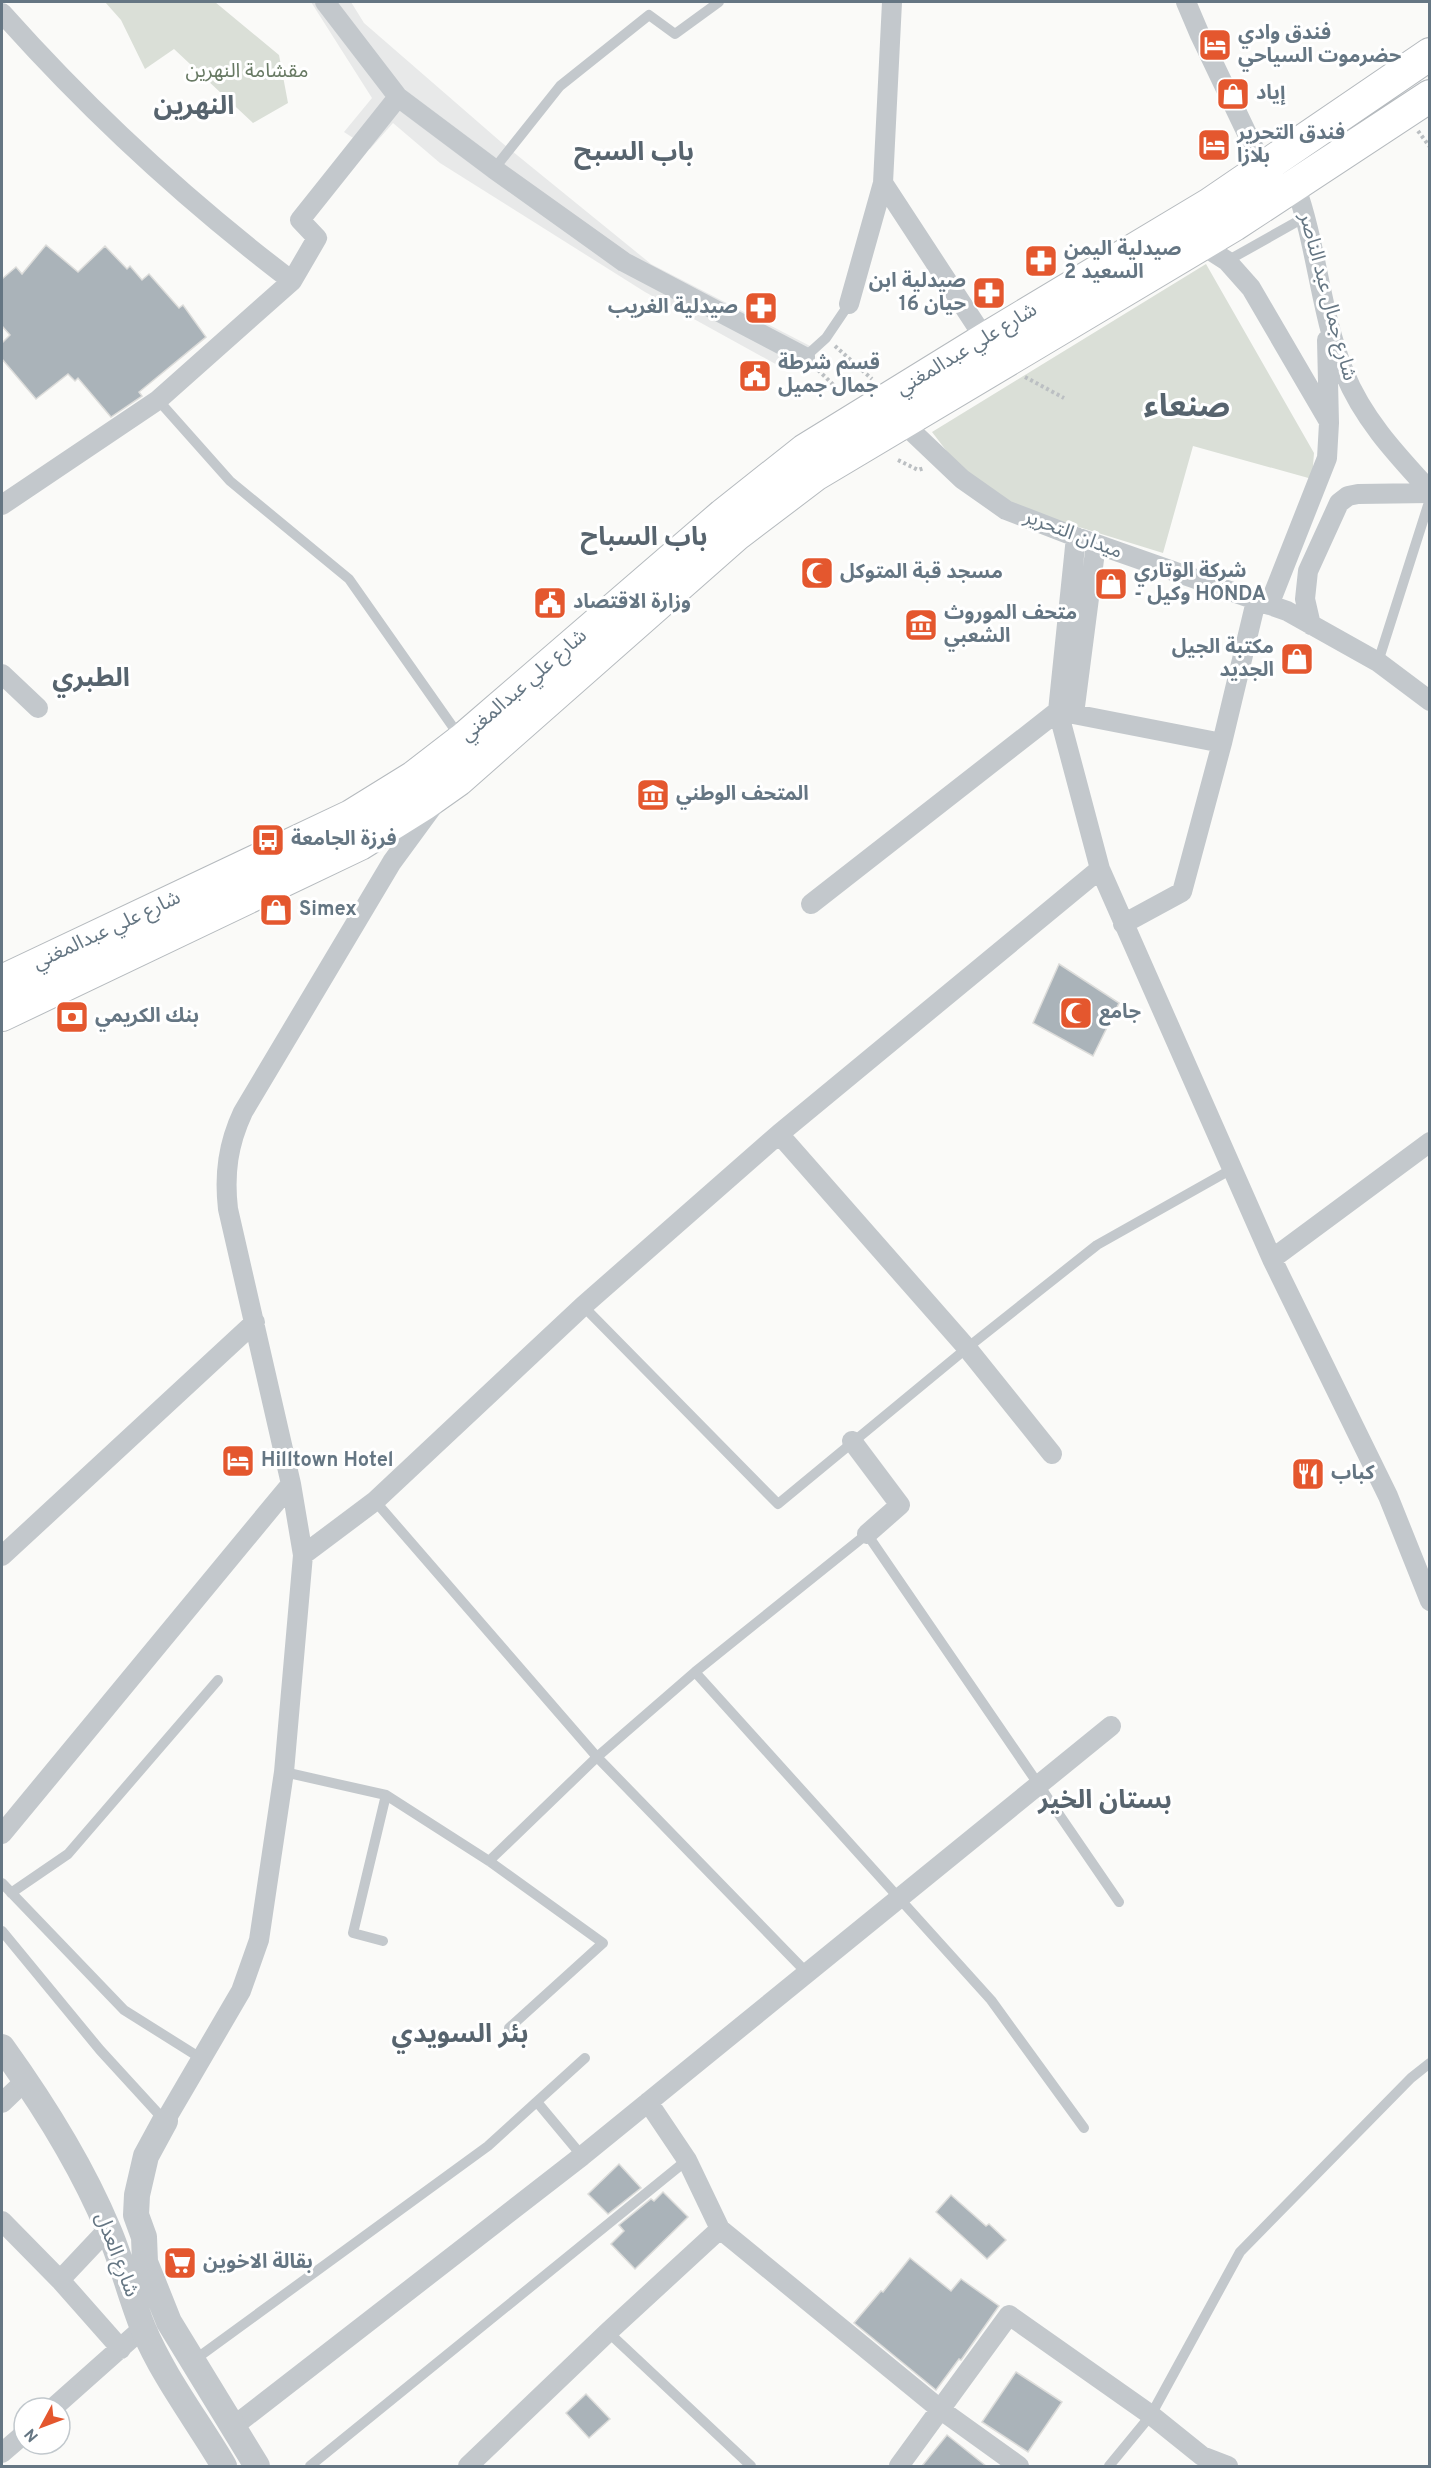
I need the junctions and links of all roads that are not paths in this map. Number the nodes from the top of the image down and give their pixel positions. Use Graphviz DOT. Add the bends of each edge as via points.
graph roads {
  1 [pos="325,2"];
  2 [pos="719,2"];
  3 [pos="892,2"];
  4 [pos="1186,2"];
  5 [pos="2,13"];
  6 [pos="1430,54"];
  7 [pos="1430,96"];
  8 [pos="398,97"];
  9 [pos="1263,167"];
  10 [pos="494,169"];
  11 [pos="883,183"];
  12 [pos="1295,185"];
  13 [pos="1307,216"];
  14 [pos="1214,253"];
  15 [pos="292,281"];
  16 [pos="849,304"];
  17 [pos="1327,310"];
  18 [pos="985,339"];
  19 [pos="806,359"];
  20 [pos="158,400"];
  21 [pos="897,409"];
  22 [pos="1329,423"];
  23 [pos="1430,492"];
  24 [pos="1430,499"];
  25 [pos="2,505"];
  26 [pos="1076,537"];
  27 [pos="1096,544"];
  28 [pos="1263,603"];
  29 [pos="1311,625"];
  30 [pos="1378,662"];
  31 [pos="5,683"];
  32 [pos="1430,701"];
  33 [pos="38,708"];
  34 [pos="1066,712"];
  35 [pos="462,740"];
  36 [pos="1222,742"];
  37 [pos="447,788"];
  38 [pos="355,830"];
  39 [pos="1100,869"];
  40 [pos="811,904"];
  41 [pos="1123,924"];
  42 [pos="2,981"];
  43 [pos="2,1015"];
  44 [pos="779,1134"];
  45 [pos="1430,1142"];
  46 [pos="1232,1169"];
  47 [pos="1272,1259"];
  48 [pos="583,1306"];
  49 [pos="255,1322"];
  50 [pos="967,1348"];
  51 [pos="852,1441"];
  52 [pos="1052,1454"];
  53 [pos="291,1484"];
  54 [pos="375,1501"];
  55 [pos="867,1534"];
  56 [pos="303,1555"];
  57 [pos="2,1556"];
  58 [pos="1430,1601"];
  59 [pos="695,1672"];
  60 [pos="218,1680"];
  61 [pos="1111,1726"];
  62 [pos="597,1757"];
  63 [pos="284,1772"];
  64 [pos="1039,1785"];
  65 [pos="386,1795"];
  66 [pos="2,1834"];
  67 [pos="489,1861"];
  68 [pos="2,1883"];
  69 [pos="11,1893"];
  70 [pos="900,1898"];
  71 [pos="1119,1902"];
  72 [pos="2,1931"];
  73 [pos="383,1941"];
  74 [pos="807,1974"];
  75 [pos="508,2028"];
  76 [pos="2,2048"];
  77 [pos="585,2058"];
  78 [pos="202,2059"];
  79 [pos="1430,2063"];
  80 [pos="26,2080"];
  81 [pos="537,2102"];
  82 [pos="648,2102"];
  83 [pos="2,2103"];
  84 [pos="165,2121"];
  85 [pos="1084,2128"];
  86 [pos="582,2156"];
  87 [pos="687,2160"];
  88 [pos="2,2221"];
  89 [pos="108,2229"];
  90 [pos="720,2229"];
  91 [pos="60,2280"];
  92 [pos="143,2328"];
  93 [pos="608,2332"];
  94 [pos="121,2349"];
  95 [pos="193,2361"];
  96 [pos="67,2396"];
  97 [pos="941,2410"];
  98 [pos="1150,2415"];
  99 [pos="234,2426"];
  100 [pos="224,2466"];
  101 [pos="257,2466"];
  102 [pos="310,2466"];
  103 [pos="468,2466"];
  104 [pos="751,2466"];
  105 [pos="899,2466"];
  106 [pos="1019,2466"];
  107 [pos="1109,2466"];
  108 [pos="1228,2466"];
  1 -- 8 [label="street"];
  2 -- 10 [label="lane" via="675,34 649,15 560,86"];
  3 -- 11 [label="street"];
  4 -- 9 [label="street"];
  5 -- 15 [label="street" via="60,78 145,162"];
  6 -- 9 [label="main road, شارع علي عبدالمغني"];
  7 -- 12 [label="main road, شارع علي عبدالمغني"];
  8 -- 10 [label="street"];
  8 -- 15 [label="street" via="300,220 317,238"];
  9 -- 18 [label="main road, شارع علي عبدالمغني" via="1210,204"];
  10 -- 19 [label="street" via="624,262"];
  11 -- 16 [label="street"];
  11 -- 18 [label="street"];
  12 -- 13 [label="street, شارع جمال عبد الناصر"];
  12 -- 14 [label="main road, شارع علي عبدالمغني"];
  13 -- 14 [label="lane"];
  13 -- 17 [label="street, شارع جمال عبد الناصر"];
  14 -- 21 [label="main road, شارع علي عبدالمغني" via="1002,365"];
  14 -- 22 [label="street" via="1263,306"];
  15 -- 20 [label="street"];
  16 -- 19 [label="lane"];
  17 -- 22 [label="street"];
  17 -- 23 [label="street, شارع جمال عبد الناصر" via="1354,395 1384,440"];
  18 -- 21 [label="main road, شارع علي عبدالمغني"];
  20 -- 25 [label="street"];
  20 -- 35 [label="lane" via="230,481 349,579"];
  21 -- 26 [label="street, ميدان التحرير" via="942,461 983,495 1006,510"];
  21 -- 35 [label="main road, شارع علي عبدالمغني" via="864,415 805,450 723,514"];
  21 -- 37 [label="main road, شارع علي عبدالمغني" via="736,535"];
  22 -- 28 [label="street" via="1322,475"];
  23 -- 29 [label="street" via="1358,494 1343,499 1308,571 1305,599"];
  24 -- 30 [label="lane"];
  26 -- 27 [label="street, ميدان التحرير"];
  26 -- 34 [label="street"];
  27 -- 28 [label="street, ميدان التحرير"];
  27 -- 34 [label="street"];
  28 -- 29 [label="street, ميدان التحرير"];
  28 -- 36 [label="street"];
  29 -- 30 [label="street, ميدان التحرير"];
  30 -- 32 [label="street, ميدان التحرير"];
  31 -- 33 [label="street"];
  34 -- 36 [label="street"];
  34 -- 39 [label="street"];
  34 -- 40 [label="street"];
  35 -- 38 [label="main road, شارع علي عبدالمغني"];
  36 -- 41 [label="street" via="1182,892"];
  37 -- 38 [label="main road, شارع علي عبدالمغني"];
  37 -- 49 [label="street" via="392,862 236,1127 227,1159 226,1192"];
  38 -- 42 [label="main road, شارع علي عبدالمغني"];
  38 -- 43 [label="main road, شارع علي عبدالمغني"];
  39 -- 41 [label="street"];
  39 -- 44 [label="street"];
  41 -- 46 [label="street"];
  44 -- 48 [label="street"];
  44 -- 50 [label="street"];
  45 -- 47 [label="street"];
  46 -- 47 [label="street"];
  46 -- 50 [label="lane" via="1096,1245"];
  47 -- 58 [label="street" via="1388,1496"];
  48 -- 51 [label="lane" via="778,1503"];
  48 -- 54 [label="street"];
  49 -- 53 [label="street"];
  49 -- 57 [label="street"];
  50 -- 51 [label="lane"];
  50 -- 52 [label="street"];
  51 -- 55 [label="street" via="900,1505"];
  53 -- 56 [label="street"];
  53 -- 66 [label="street"];
  54 -- 56 [label="street"];
  54 -- 62 [label="lane"];
  55 -- 59 [label="lane"];
  55 -- 64 [label="lane"];
  56 -- 63 [label="street"];
  59 -- 62 [label="lane"];
  59 -- 70 [label="lane"];
  60 -- 69 [label="lane" via="68,1854"];
  61 -- 64 [label="street"];
  62 -- 67 [label="lane"];
  62 -- 74 [label="lane"];
  63 -- 65 [label="lane"];
  63 -- 78 [label="street" via="259,1940 241,1991"];
  64 -- 70 [label="street"];
  64 -- 71 [label="lane"];
  65 -- 67 [label="lane"];
  65 -- 73 [label="lane" via="353,1933"];
  67 -- 75 [label="lane" via="603,1943"];
  68 -- 69 [label="lane"];
  69 -- 78 [label="lane" via="124,2010"];
  70 -- 74 [label="street"];
  70 -- 85 [label="lane" via="991,2000"];
  72 -- 84 [label="lane" via="100,2050"];
  74 -- 82 [label="street"];
  76 -- 80 [label="street, شارع العدل"];
  77 -- 81 [label="lane"];
  78 -- 84 [label="street"];
  79 -- 98 [label="lane" via="1240,2252"];
  80 -- 83 [label="street"];
  80 -- 89 [label="street, شارع العدل" via="70,2150"];
  81 -- 86 [label="lane"];
  81 -- 95 [label="lane" via="488,2146"];
  82 -- 86 [label="street"];
  82 -- 87 [label="street"];
  84 -- 95 [label="street, شارع العدل" via="140,2175 136,2215 144,2237 145,2262 159,2303"];
  86 -- 99 [label="street"];
  87 -- 90 [label="street"];
  87 -- 102 [label="lane"];
  88 -- 91 [label="street"];
  89 -- 91 [label="street"];
  89 -- 92 [label="street, شارع العدل"];
  90 -- 93 [label="street"];
  90 -- 97 [label="street"];
  91 -- 94 [label="street"];
  92 -- 94 [label="street"];
  92 -- 100 [label="street, شارع العدل" via="170,2380"];
  93 -- 103 [label="street"];
  93 -- 104 [label="lane"];
  94 -- 96 [label="street"];
  95 -- 99 [label="street, شارع العدل"];
  97 -- 98 [label="street" via="1009,2315"];
  97 -- 105 [label="street"];
  97 -- 106 [label="street"];
  98 -- 107 [label="lane"];
  98 -- 108 [label="street" via="1202,2456"];
  99 -- 101 [label="street, شارع العدل"];
}
